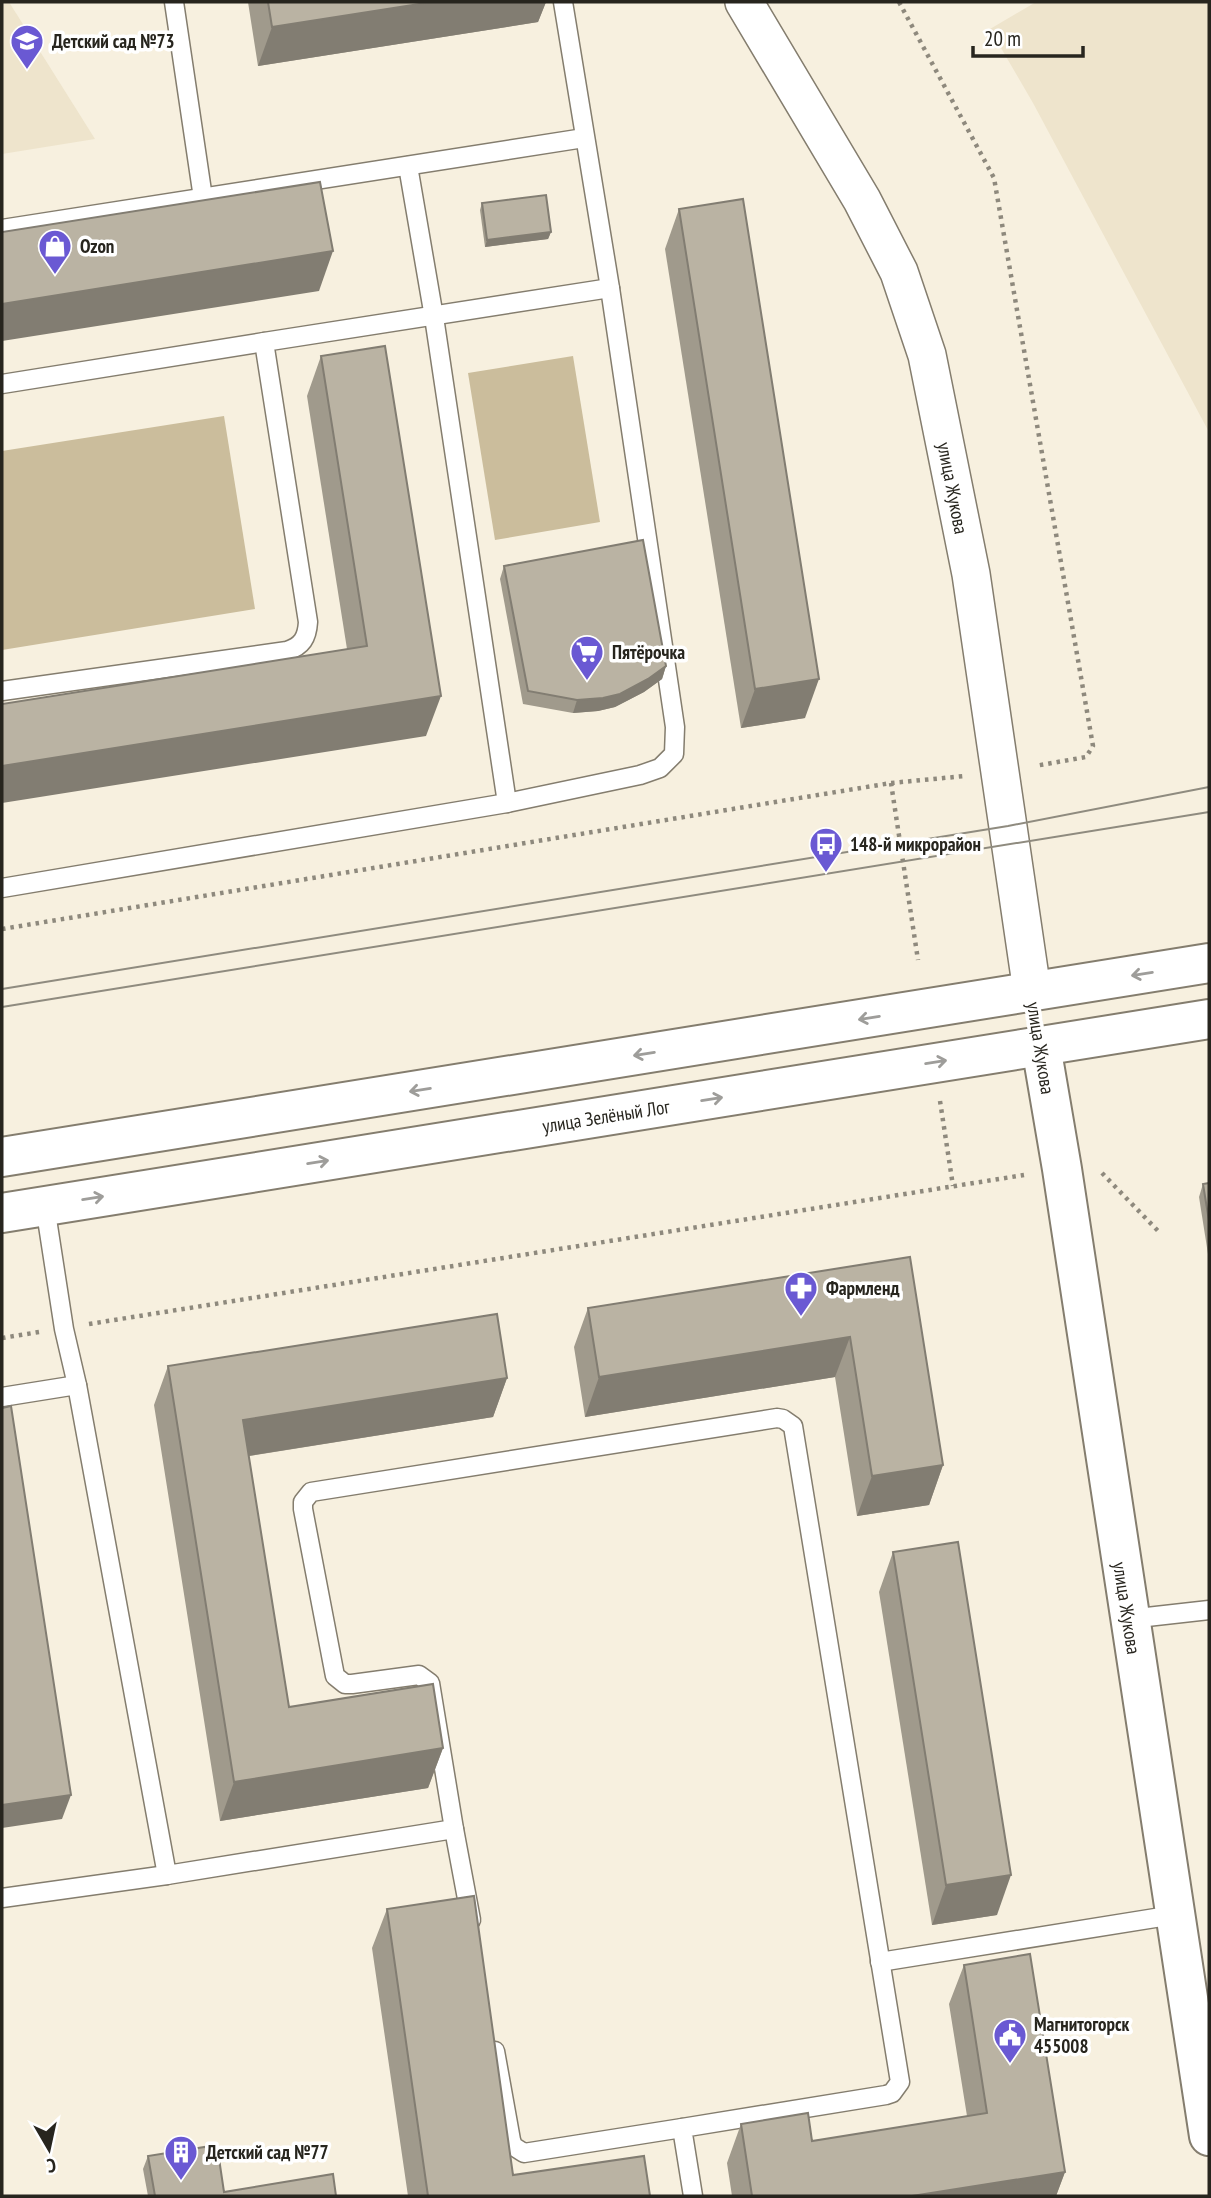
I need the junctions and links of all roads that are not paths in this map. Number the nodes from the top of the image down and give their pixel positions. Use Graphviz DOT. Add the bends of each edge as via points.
graph roads {
  1 [pos="174,2"];
  2 [pos="563,2"];
  3 [pos="744,2"];
  4 [pos="584,138"];
  5 [pos="408,166"];
  6 [pos="203,198"];
  7 [pos="2,229"];
  8 [pos="610,288"];
  9 [pos="434,317"];
  10 [pos="264,342"];
  11 [pos="2,384"];
  12 [pos="2,691"];
  13 [pos="507,803"];
  14 [pos="2,888"];
  15 [pos="1209,963"];
  16 [pos="1032,991"];
  17 [pos="1209,1019"];
  18 [pos="1041,1046"];
  19 [pos="2,1157"];
  20 [pos="45,1206"];
  21 [pos="2,1213"];
  22 [pos="77,1385"];
  23 [pos="2,1397"];
  24 [pos="1209,1610"];
  25 [pos="1129,1619"];
  26 [pos="454,1829"];
  27 [pos="167,1875"];
  28 [pos="2,1898"];
  29 [pos="1174,1915"];
  30 [pos="474,1937"];
  31 [pos="880,1962"];
  32 [pos="491,2032"];
  33 [pos="681,2128"];
  34 [pos="1209,2136"];
  35 [pos="693,2196"];
  1 -- 6 [label="lane"];
  2 -- 4 [label="lane"];
  3 -- 16 [label="street, улица Жукова" via="862,200 899,272 927,355 971,574"];
  4 -- 5 [label="lane"];
  4 -- 8 [label="lane"];
  5 -- 6 [label="lane"];
  5 -- 9 [label="lane"];
  6 -- 7 [label="lane"];
  8 -- 9 [label="lane"];
  8 -- 13 [label="lane" via="675,727 674,754 660,768 640,775"];
  9 -- 10 [label="lane"];
  9 -- 13 [label="lane"];
  10 -- 11 [label="lane"];
  10 -- 12 [label="lane" via="308,622 304,641 287,651"];
  13 -- 14 [label="lane"];
  15 -- 16 [label="main road, one-way"];
  16 -- 18 [label="main road, улица Жукова"];
  16 -- 19 [label="main road, one-way"];
  17 -- 18 [label="main road, улица Зелёный Лог"];
  20 -- 18 [label="main road, улица Зелёный Лог, one-way"];
  18 -- 25 [label="main road, улица Жукова"];
  20 -- 21 [label="main road, улица Зелёный Лог"];
  20 -- 22 [label="lane"];
  22 -- 23 [label="lane"];
  22 -- 27 [label="lane"];
  24 -- 25 [label="lane"];
  25 -- 29 [label="main road, улица Жукова"];
  26 -- 27 [label="lane"];
  26 -- 30 [label="lane"];
  26 -- 31 [label="lane" via="430,1683 419,1675 345,1684 335,1676 303,1509 306,1496 317,1489 783,1419 796,1432"];
  27 -- 28 [label="lane"];
  29 -- 31 [label="lane"];
  29 -- 34 [label="main road, улица Жукова"];
  31 -- 33 [label="lane" via="900,2076 892,2093"];
  32 -- 33 [label="lane" via="511,2140 523,2153"];
  33 -- 35 [label="lane"];
}
